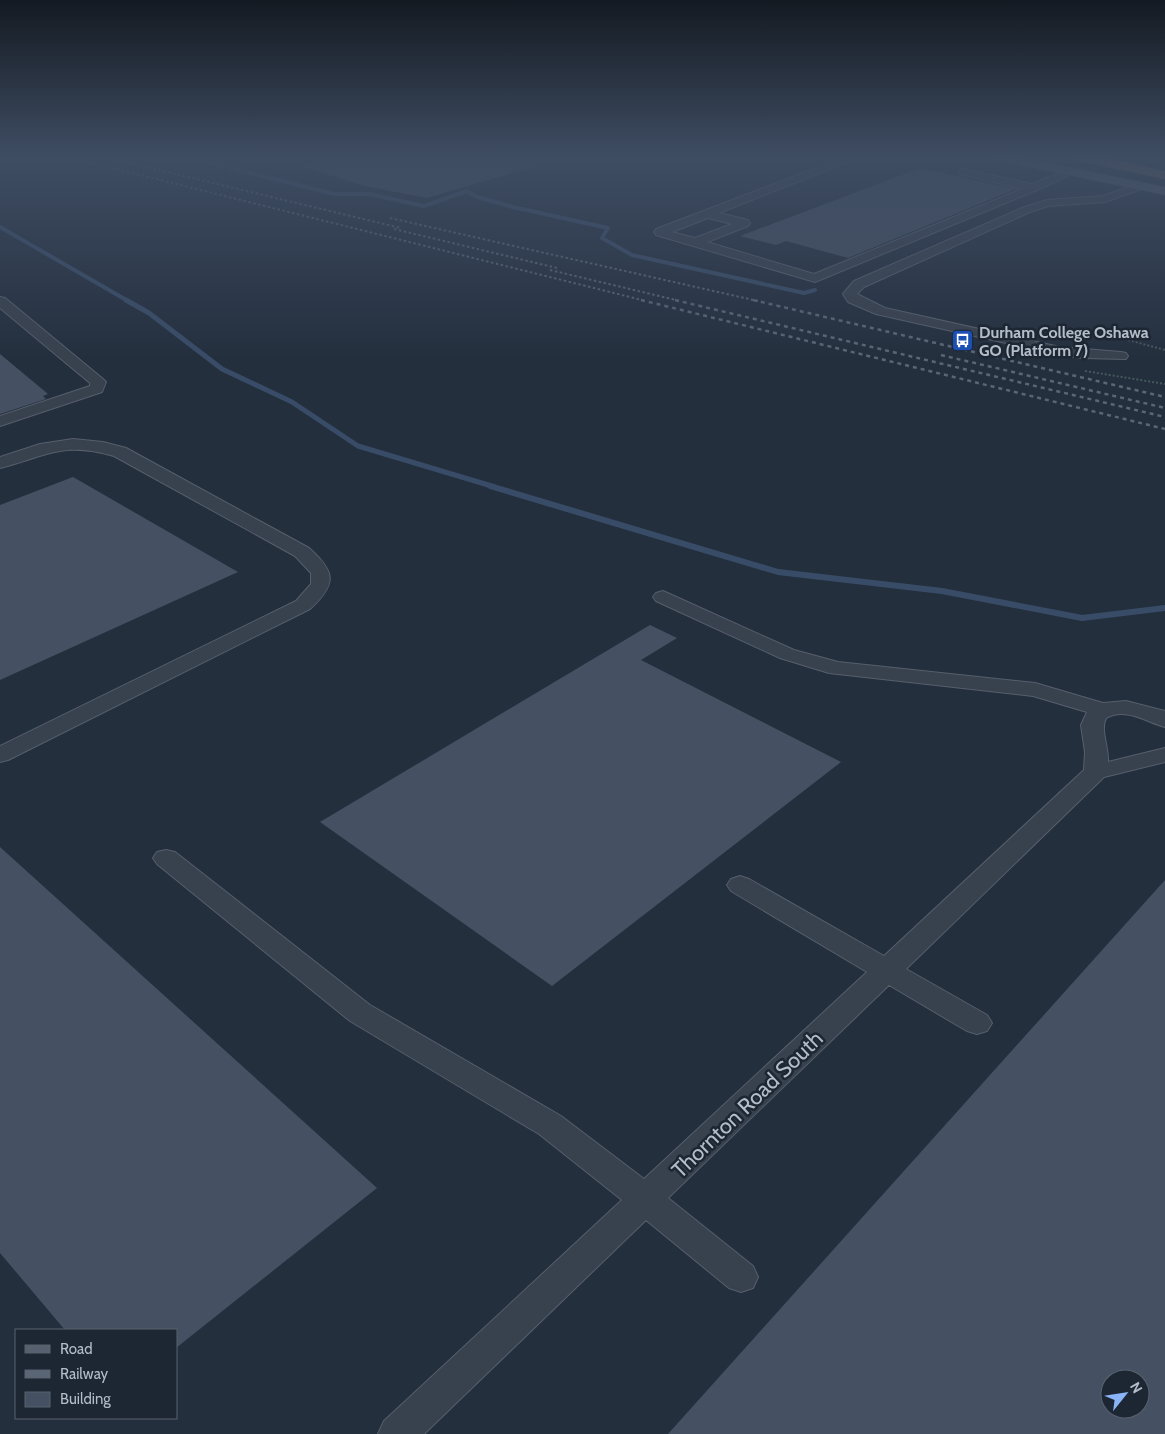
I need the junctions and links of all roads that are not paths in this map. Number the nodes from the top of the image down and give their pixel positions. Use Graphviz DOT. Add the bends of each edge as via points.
graph roads {
  1 [pos="684,223"];
  2 [pos="744,223"];
  3 [pos="948,223"];
  4 [pos="997,223"];
  5 [pos="728,240"];
  6 [pos="694,242"];
  7 [pos="834,270"];
  8 [pos="0,301"];
  9 [pos="1121,356"];
  10 [pos="0,421"];
  11 [pos="0,462"];
  12 [pos="663,597"];
  13 [pos="1104,710"];
  14 [pos="1162,713"];
  15 [pos="0,754"];
  16 [pos="1165,755"];
  17 [pos="1096,772"];
  18 [pos="166,858"];
  19 [pos="740,885"];
  20 [pos="887,971"];
  21 [pos="977,1023"];
  22 [pos="646,1200"];
  23 [pos="741,1277"];
  24 [pos="397,1434"];
  1 -- 6 [label="street" via="660,232"];
  2 -- 6 [label="street"];
  3 -- 7 [label="street"];
  4 -- 9 [label="street" via="859,284 850,294 865,305 902,316 1060,351"];
  5 -- 7 [label="street"];
  6 -- 7 [label="street" via="816,278"];
  8 -- 10 [label="street" via="98,382 97,389"];
  11 -- 15 [label="street" via="69,443 96,444 120,452 302,552 316,565 322,579 319,591 303,606"];
  12 -- 13 [label="street" via="787,654 837,668 1035,690"];
  13 -- 14 [label="street" via="1129,708"];
  13 -- 17 [label="street" via="1096,715 1093,722"];
  16 -- 17 [label="street, Thornton Road South"];
  17 -- 20 [label="street, Thornton Road South"];
  18 -- 22 [label="street" via="360,1013 550,1125"];
  19 -- 20 [label="street"];
  20 -- 21 [label="street"];
  20 -- 22 [label="street, Thornton Road South"];
  22 -- 23 [label="street"];
  22 -- 24 [label="street, Thornton Road South"];
}
